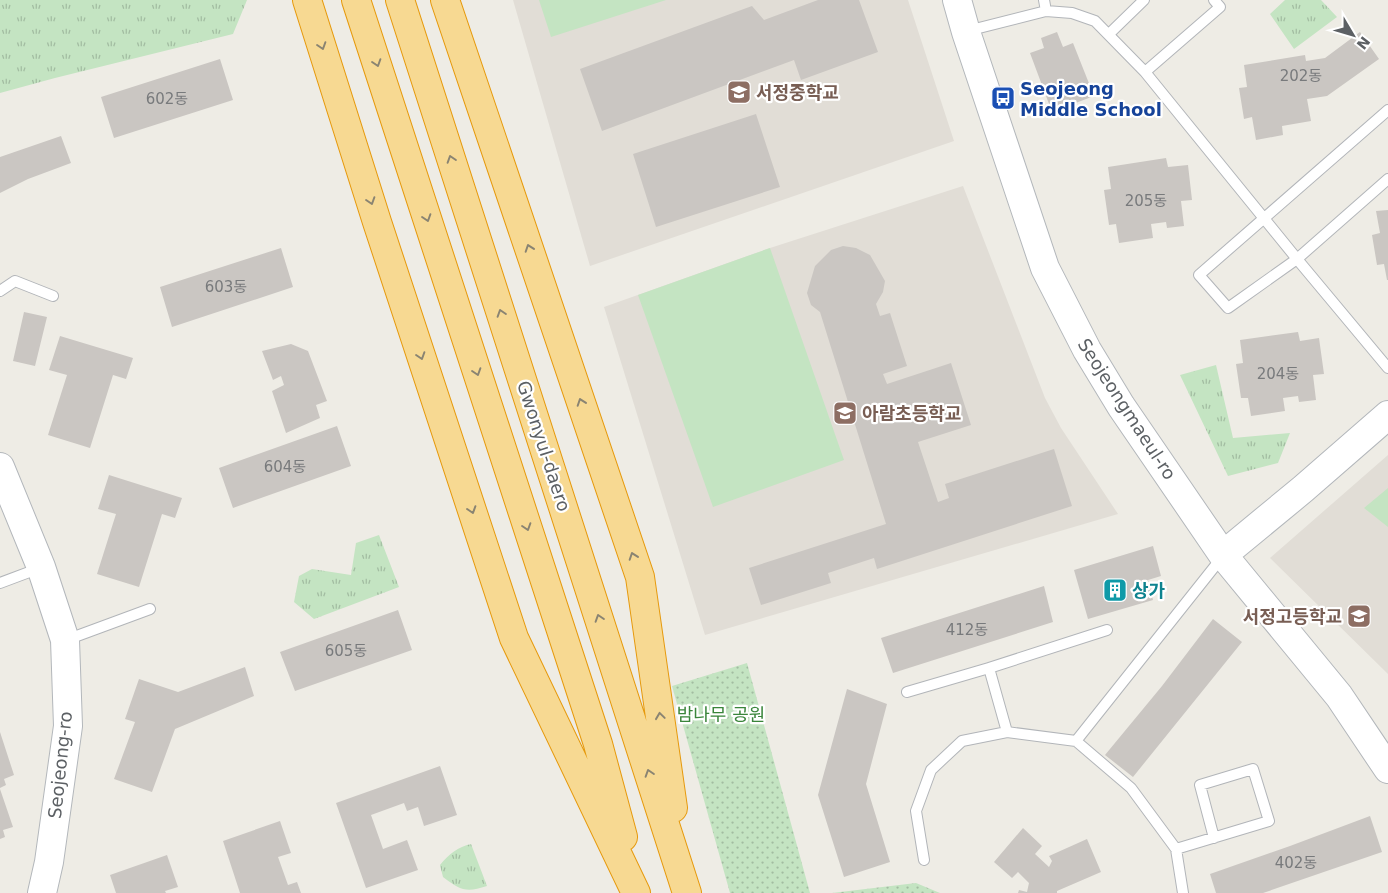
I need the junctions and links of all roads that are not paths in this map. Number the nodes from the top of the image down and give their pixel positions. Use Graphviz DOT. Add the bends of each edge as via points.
graph roads {
  1 [pos="307,0"];
  2 [pos="356,0"];
  3 [pos="400,0"];
  4 [pos="445,0"];
  5 [pos="957,0"];
  6 [pos="1044,0"];
  7 [pos="1144,0"];
  8 [pos="1214,0"];
  9 [pos="1046,11"];
  10 [pos="966,32"];
  11 [pos="1109,34"];
  12 [pos="1145,72"];
  13 [pos="1388,110"];
  14 [pos="1388,179"];
  15 [pos="1264,219"];
  16 [pos="1297,259"];
  17 [pos="0,291"];
  18 [pos="53,296"];
  19 [pos="1388,368"];
  20 [pos="1388,415"];
  21 [pos="0,468"];
  22 [pos="1223,555"];
  23 [pos="40,567"];
  24 [pos="0,583"];
  25 [pos="150,609"];
  26 [pos="1107,630"];
  27 [pos="65,640"];
  28 [pos="989,668"];
  29 [pos="907,692"];
  30 [pos="1007,732"];
  31 [pos="1076,741"];
  32 [pos="1388,769"];
  33 [pos="1214,838"];
  34 [pos="1176,849"];
  35 [pos="924,860"];
  36 [pos="686,889"];
  37 [pos="42,893"];
  38 [pos="637,893"];
  39 [pos="1183,893"];
  1 -- 38 [label="highway, one-way" via="514,638"];
  2 -- 38 [label="highway, one-way" via="598,744"];
  36 -- 3 [label="highway, Gwonyul-daero, one-way"];
  36 -- 4 [label="highway, one-way" via="640,577"];
  5 -- 10 [label="main road, Seojeongmaeul-ro"];
  6 -- 9 [label="lane"];
  7 -- 11 [label="lane"];
  8 -- 12 [label="lane" via="1220,7"];
  9 -- 10 [label="lane"];
  9 -- 11 [label="lane" via="1072,13 1095,20"];
  10 -- 22 [label="main road, Seojeongmaeul-ro" via="1045,268 1087,350 1121,406"];
  11 -- 12 [label="lane"];
  12 -- 15 [label="lane"];
  13 -- 15 [label="lane"];
  14 -- 16 [label="lane"];
  15 -- 16 [label="lane"];
  15 -- 16 [label="lane" via="1199,275 1228,308"];
  16 -- 19 [label="lane"];
  17 -- 18 [label="lane" via="16,281"];
  20 -- 22 [label="main road"];
  21 -- 23 [label="main road, Seojeong-ro"];
  22 -- 31 [label="lane"];
  22 -- 32 [label="main road, Seojeongmaeul-ro" via="1339,696"];
  23 -- 24 [label="lane"];
  23 -- 27 [label="main road, Seojeong-ro"];
  25 -- 27 [label="lane"];
  26 -- 28 [label="lane"];
  27 -- 37 [label="main road, Seojeong-ro" via="68,726"];
  28 -- 29 [label="lane"];
  28 -- 30 [label="lane"];
  30 -- 31 [label="lane"];
  30 -- 35 [label="lane" via="962,741 931,770 916,811"];
  31 -- 34 [label="lane" via="1131,788"];
  33 -- 33 [label="lane" via="1269,821 1253,769 1200,785"];
  33 -- 34 [label="lane"];
  34 -- 39 [label="lane"];
}
